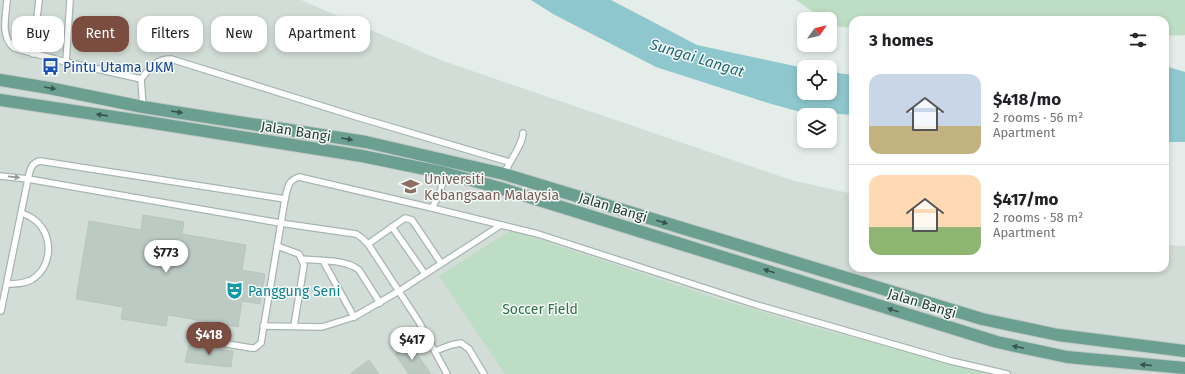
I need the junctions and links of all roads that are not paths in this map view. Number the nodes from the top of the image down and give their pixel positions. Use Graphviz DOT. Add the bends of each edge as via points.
graph roads {
  1 [pos="7,0"];
  2 [pos="39,0"];
  3 [pos="70,0"];
  4 [pos="32,54"];
  5 [pos="66,62"];
  6 [pos="141,78"];
  7 [pos="0,80"];
  8 [pos="0,100"];
  9 [pos="143,107"];
  10 [pos="524,134"];
  11 [pos="509,162"];
  12 [pos="445,173"];
  13 [pos="504,174"];
  14 [pos="0,176"];
  15 [pos="28,179"];
  16 [pos="285,199"];
  17 [pos="432,208"];
  18 [pos="21,213"];
  19 [pos="280,223"];
  20 [pos="501,225"];
  21 [pos="392,227"];
  22 [pos="368,244"];
  23 [pos="277,246"];
  24 [pos="302,259"];
  25 [pos="323,261"];
  26 [pos="441,263"];
  27 [pos="424,274"];
  28 [pos="7,284"];
  29 [pos="399,291"];
  30 [pos="380,303"];
  31 [pos="0,311"];
  32 [pos="354,317"];
  33 [pos="264,326"];
  34 [pos="294,326"];
  35 [pos="192,338"];
  36 [pos="435,351"];
  37 [pos="1185,351"];
  38 [pos="1185,368"];
  39 [pos="447,374"];
  40 [pos="484,374"];
  41 [pos="1007,374"];
  1 -- 4 [label="lane" via="4,33 8,43 14,48"];
  2 -- 4 [label="lane"];
  3 -- 5 [label="lane"];
  4 -- 5 [label="lane"];
  5 -- 6 [label="lane"];
  6 -- 9 [label="lane"];
  6 -- 11 [label="lane" via="152,65 162,59 171,59"];
  7 -- 9 [label="main road, Jalan Bangi, one-way"];
  12 -- 8 [label="main road, Jalan Bangi, one-way" via="355,155"];
  9 -- 13 [label="main road, Jalan Bangi, one-way" via="366,142"];
  10 -- 11 [label="lane"];
  11 -- 13 [label="lane"];
  12 -- 17 [label="lane" via="440,193"];
  38 -- 12 [label="main road, Jalan Bangi, one-way" via="1067,357 997,342"];
  13 -- 37 [label="main road, Jalan Bangi, one-way" via="982,319 1058,335"];
  14 -- 15 [label="lane, one-way"];
  15 -- 16 [label="lane" via="34,162 40,161"];
  15 -- 18 [label="lane"];
  15 -- 19 [label="lane"];
  16 -- 17 [label="lane" via="289,182 299,177"];
  16 -- 19 [label="lane"];
  17 -- 20 [label="lane"];
  18 -- 28 [label="lane"];
  18 -- 28 [label="lane" via="42,226 49,250 47,262 31,280"];
  19 -- 22 [label="lane" via="356,234"];
  19 -- 23 [label="lane"];
  20 -- 26 [label="lane"];
  20 -- 41 [label="lane" via="538,234 772,309 951,361"];
  21 -- 22 [label="lane"];
  21 -- 26 [label="lane" via="405,218 412,220"];
  21 -- 27 [label="lane"];
  22 -- 29 [label="lane"];
  23 -- 24 [label="lane" via="299,254"];
  23 -- 33 [label="lane"];
  24 -- 25 [label="lane"];
  24 -- 34 [label="lane" via="304,265"];
  25 -- 30 [label="lane" via="354,266"];
  25 -- 32 [label="lane"];
  26 -- 27 [label="lane"];
  27 -- 29 [label="lane"];
  28 -- 31 [label="lane"];
  29 -- 30 [label="lane"];
  29 -- 36 [label="lane"];
  30 -- 32 [label="lane"];
  32 -- 34 [label="lane" via="322,326"];
  33 -- 34 [label="lane"];
  33 -- 35 [label="lane" via="260,343 255,348"];
  36 -- 39 [label="lane"];
  36 -- 40 [label="lane" via="461,343 468,349"];
}
